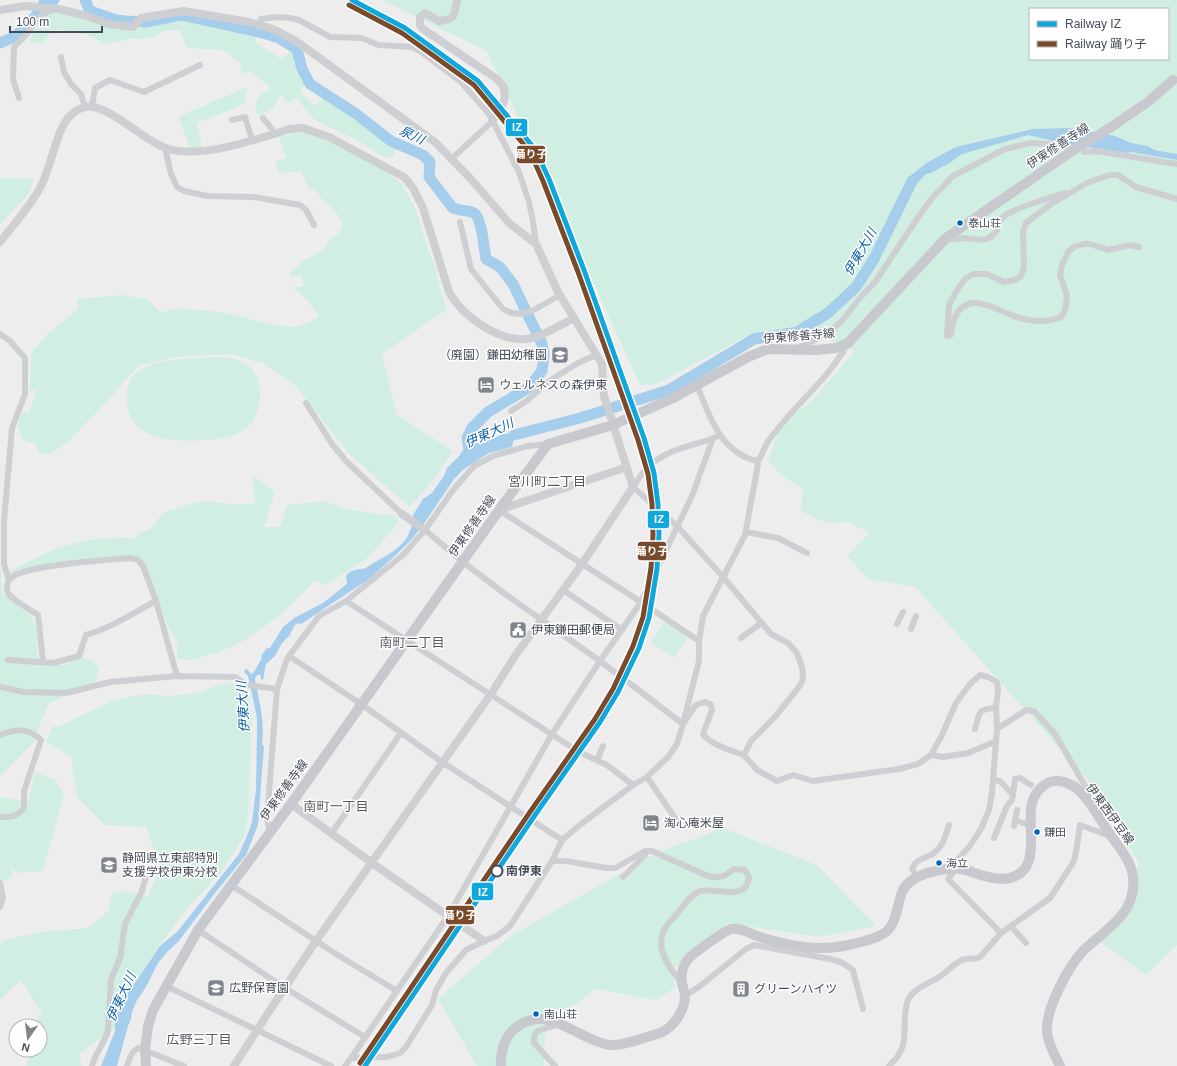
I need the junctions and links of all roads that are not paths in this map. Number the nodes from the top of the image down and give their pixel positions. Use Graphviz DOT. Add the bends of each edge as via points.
graph roads {
  1 [pos="457,0"];
  2 [pos="55,8"];
  3 [pos="0,10"];
  4 [pos="259,25"];
  5 [pos="61,57"];
  6 [pos="200,65"];
  7 [pos="1173,80"];
  8 [pos="19,98"];
  9 [pos="88,107"];
  10 [pos="263,118"];
  11 [pos="232,120"];
  12 [pos="492,120"];
  13 [pos="275,133"];
  14 [pos="252,140"];
  15 [pos="166,148"];
  16 [pos="1080,149"];
  17 [pos="452,159"];
  18 [pos="1177,164"];
  19 [pos="1072,193"];
  20 [pos="1177,199"];
  21 [pos="460,222"];
  22 [pos="314,225"];
  23 [pos="946,238"];
  24 [pos="0,242"];
  25 [pos="536,244"];
  26 [pos="1139,247"];
  27 [pos="560,295"];
  28 [pos="574,318"];
  29 [pos="0,334"];
  30 [pos="848,343"];
  31 [pos="791,350"];
  32 [pos="596,355"];
  33 [pos="697,385"];
  34 [pos="306,403"];
  35 [pos="511,411"];
  36 [pos="612,421"];
  37 [pos="716,437"];
  38 [pos="548,444"];
  39 [pos="757,461"];
  40 [pos="627,468"];
  41 [pos="633,487"];
  42 [pos="499,510"];
  43 [pos="402,514"];
  44 [pos="678,527"];
  45 [pos="425,530"];
  46 [pos="746,532"];
  47 [pos="806,553"];
  48 [pos="463,562"];
  49 [pos="582,564"];
  50 [pos="8,577"];
  51 [pos="724,578"];
  52 [pos="563,590"];
  53 [pos="156,601"];
  54 [pos="346,601"];
  55 [pos="641,602"];
  56 [pos="903,612"];
  57 [pos="916,616"];
  58 [pos="542,620"];
  59 [pos="761,623"];
  60 [pos="897,624"];
  61 [pos="911,629"];
  62 [pos="622,630"];
  63 [pos="741,638"];
  64 [pos="406,641"];
  65 [pos="699,641"];
  66 [pos="289,656"];
  67 [pos="8,660"];
  68 [pos="600,661"];
  69 [pos="43,662"];
  70 [pos="177,676"];
  71 [pos="0,687"];
  72 [pos="277,689"];
  73 [pos="491,694"];
  74 [pos="361,704"];
  75 [pos="996,708"];
  76 [pos="683,724"];
  77 [pos="975,729"];
  78 [pos="997,729"];
  79 [pos="401,733"];
  80 [pos="0,734"];
  81 [pos="552,734"];
  82 [pos="996,741"];
  83 [pos="603,746"];
  84 [pos="744,755"];
  85 [pos="931,755"];
  86 [pos="597,760"];
  87 [pos="442,762"];
  88 [pos="647,778"];
  89 [pos="994,780"];
  90 [pos="633,785"];
  91 [pos="1031,785"];
  92 [pos="1013,796"];
  93 [pos="291,804"];
  94 [pos="511,807"];
  95 [pos="1093,809"];
  96 [pos="1017,810"];
  97 [pos="0,817"];
  98 [pos="679,824"];
  99 [pos="949,825"];
  100 [pos="1032,826"];
  101 [pos="270,833"];
  102 [pos="331,834"];
  103 [pos="1111,836"];
  104 [pos="994,838"];
  105 [pos="562,840"];
  106 [pos="652,851"];
  107 [pos="552,861"];
  108 [pos="372,863"];
  109 [pos="953,868"];
  110 [pos="148,869"];
  111 [pos="917,876"];
  112 [pos="623,877"];
  113 [pos="0,883"];
  114 [pos="231,886"];
  115 [pos="0,907"];
  116 [pos="448,916"];
  117 [pos="1011,926"];
  118 [pos="198,930"];
  119 [pos="1001,932"];
  120 [pos="316,941"];
  121 [pos="484,941"];
  122 [pos="1026,943"];
  123 [pos="682,983"];
  124 [pos="166,986"];
  125 [pos="285,988"];
  126 [pos="397,990"];
  127 [pos="685,996"];
  128 [pos="863,1009"];
  129 [pos="556,1022"];
  130 [pos="258,1030"];
  131 [pos="365,1037"];
  132 [pos="145,1049"];
  133 [pos="351,1058"];
  134 [pos="92,1066"];
  135 [pos="127,1066"];
  136 [pos="146,1066"];
  137 [pos="184,1066"];
  138 [pos="234,1066"];
  139 [pos="332,1066"];
  140 [pos="345,1066"];
  141 [pos="501,1066"];
  142 [pos="555,1066"];
  143 [pos="889,1066"];
  144 [pos="1060,1066"];
  1 -- 12 [label="street" via="454,16 450,20 439,22 425,13 420,17 420,25 422,29 497,79 504,87 505,97"];
  2 -- 3 [label="street" via="26,6"];
  2 -- 4 [label="street" via="109,24 133,27 141,18 183,11"];
  2 -- 8 [label="street" via="41,14 14,47 14,79"];
  4 -- 12 [label="street" via="261,19 290,18 299,20 330,37 362,38 378,45 412,47 460,81 485,108"];
  4 -- 17 [label="street" via="296,41 429,137"];
  5 -- 9 [label="street" via="64,72"];
  6 -- 9 [label="street" via="144,92 110,80 95,88"];
  7 -- 16 [label="main road, 伊東修善寺線" via="1149,101"];
  9 -- 15 [label="street" via="110,114 153,143"];
  9 -- 24 [label="street" via="70,116 66,121 41,187"];
  10 -- 13 [label="street"];
  11 -- 14 [label="street" via="245,117"];
  12 -- 17 [label="street"];
  12 -- 25 [label="street" via="519,172 534,222"];
  13 -- 14 [label="street"];
  13 -- 28 [label="street" via="290,129 312,130 404,177 423,208 454,302 478,322 501,335 523,339 541,335"];
  14 -- 15 [label="street" via="196,152"];
  15 -- 22 [label="street" via="171,174 178,187 184,191 207,196 254,197 300,206 306,210"];
  16 -- 18 [label="street"];
  16 -- 23 [label="main road, 伊東修善寺線"];
  16 -- 31 [label="street" via="1030,143 1005,149 953,176 933,197 875,282 842,321 828,333"];
  17 -- 25 [label="street" via="508,223"];
  19 -- 20 [label="street" via="1087,183 1109,175 1118,175 1136,187"];
  19 -- 23 [label="street" via="1018,209 1003,217 996,233 990,239"];
  19 -- 26 [label="street" via="1051,204 1026,223 1023,231 1024,268 1021,276 1004,282 987,274 973,274 965,279 949,306 947,336 951,335 958,311 968,304 978,302 1024,319 1050,321 1061,317 1067,296 1060,275 1068,252 1084,244 1108,250"];
  21 -- 27 [label="street" via="471,269 503,310 521,314 532,311"];
  23 -- 30 [label="main road, 伊東修善寺線"];
  25 -- 27 [label="street"];
  27 -- 28 [label="street"];
  28 -- 32 [label="street"];
  29 -- 50 [label="street" via="25,358 25,394 12,428 4,521 4,564"];
  30 -- 31 [label="main road, 伊東修善寺線" via="836,348"];
  30 -- 39 [label="street" via="827,375 766,443"];
  31 -- 33 [label="main road, 伊東修善寺線" via="761,352"];
  32 -- 35 [label="street" via="546,383 528,400"];
  32 -- 36 [label="street" via="602,364 604,396"];
  33 -- 36 [label="main road, 伊東修善寺線" via="673,398"];
  33 -- 37 [label="street"];
  34 -- 43 [label="street" via="346,461"];
  36 -- 38 [label="main road, 伊東修善寺線"];
  36 -- 40 [label="street"];
  37 -- 39 [label="street" via="750,460"];
  37 -- 41 [label="street" via="682,447 654,461"];
  37 -- 44 [label="street"];
  38 -- 42 [label="main road, 伊東修善寺線"];
  38 -- 45 [label="street" via="528,446 494,456 474,466 453,490"];
  39 -- 46 [label="street"];
  40 -- 41 [label="street"];
  40 -- 42 [label="street"];
  41 -- 44 [label="street"];
  41 -- 49 [label="street"];
  42 -- 48 [label="main road, 伊東修善寺線"];
  42 -- 49 [label="street"];
  43 -- 45 [label="street"];
  44 -- 51 [label="street"];
  44 -- 55 [label="street"];
  45 -- 48 [label="street"];
  45 -- 54 [label="street" via="403,555"];
  46 -- 47 [label="street" via="778,538"];
  46 -- 51 [label="street"];
  48 -- 58 [label="street"];
  48 -- 64 [label="main road, 伊東修善寺線"];
  49 -- 52 [label="street"];
  49 -- 55 [label="street"];
  51 -- 59 [label="street"];
  51 -- 65 [label="street" via="703,616"];
  52 -- 58 [label="street"];
  52 -- 62 [label="street"];
  53 -- 69 [label="street" via="112,626 86,635 79,656 53,663"];
  53 -- 69 [label="street" via="143,566 138,560 130,558 44,567 12,577 7,586 8,593 38,615"];
  53 -- 70 [label="street"];
  54 -- 64 [label="street"];
  54 -- 66 [label="street" via="319,616"];
  55 -- 62 [label="street"];
  55 -- 65 [label="street"];
  56 -- 60 [label="street"];
  57 -- 61 [label="street"];
  58 -- 68 [label="street"];
  58 -- 73 [label="street"];
  59 -- 63 [label="street"];
  59 -- 84 [label="street" via="771,634 797,653 803,675 796,692 751,741"];
  62 -- 68 [label="street"];
  64 -- 73 [label="street"];
  64 -- 74 [label="main road, 伊東修善寺線"];
  65 -- 76 [label="street" via="699,661"];
  66 -- 72 [label="street"];
  66 -- 74 [label="street"];
  67 -- 69 [label="street"];
  68 -- 76 [label="street"];
  68 -- 81 [label="street"];
  70 -- 71 [label="street" via="110,682 66,693 24,692"];
  70 -- 72 [label="street" via="235,677 247,685"];
  72 -- 101 [label="street" via="267,819"];
  73 -- 81 [label="street"];
  73 -- 87 [label="street"];
  74 -- 79 [label="street"];
  74 -- 93 [label="main road, 伊東修善寺線"];
  75 -- 77 [label="street" via="981,711"];
  75 -- 78 [label="street"];
  75 -- 85 [label="street" via="997,682 980,675 956,703"];
  76 -- 84 [label="street" via="696,705 705,702 712,710 703,734 705,737"];
  76 -- 88 [label="street" via="677,744"];
  78 -- 82 [label="street"];
  78 -- 95 [label="street" via="1026,710 1034,711 1055,734 1092,798"];
  79 -- 87 [label="street"];
  79 -- 102 [label="street"];
  80 -- 97 [label="street" via="19,730 34,733 41,740 24,791 24,808 19,815"];
  81 -- 86 [label="street"];
  81 -- 94 [label="street"];
  82 -- 85 [label="street" via="968,753 943,757"];
  82 -- 89 [label="street"];
  83 -- 86 [label="street"];
  84 -- 85 [label="street" via="757,770 777,781 793,775 813,780 899,769 918,764"];
  86 -- 90 [label="street"];
  87 -- 94 [label="street"];
  87 -- 108 [label="street"];
  88 -- 90 [label="street"];
  88 -- 98 [label="street"];
  89 -- 92 [label="street" via="1000,781"];
  89 -- 109 [label="street" via="989,810 982,827"];
  90 -- 105 [label="street"];
  91 -- 92 [label="street" via="1020,778 1015,779"];
  92 -- 104 [label="street"];
  93 -- 101 [label="main road, 伊東修善寺線"];
  93 -- 102 [label="street"];
  94 -- 105 [label="street"];
  94 -- 116 [label="street"];
  95 -- 100 [label="main road, 伊東西伊豆線" via="1072,785 1056,780 1038,791 1032,801"];
  95 -- 103 [label="main road, 伊東西伊豆線"];
  96 -- 100 [label="street" via="1015,823"];
  99 -- 111 [label="street" via="945,839 934,853 913,865 912,869"];
  100 -- 109 [label="main road, 伊東西伊豆線" via="1031,854 1019,874 1008,878 996,878"];
  101 -- 114 [label="main road, 伊東修善寺線"];
  102 -- 108 [label="street"];
  103 -- 117 [label="street" via="1080,824 1074,862 1050,898"];
  103 -- 144 [label="main road, 伊東西伊豆線" via="1131,870 1133,888 1122,916 1074,962 1051,1007 1047,1034"];
  105 -- 107 [label="street"];
  106 -- 107 [label="street" via="645,851 615,868"];
  106 -- 112 [label="street" via="642,856"];
  106 -- 123 [label="street" via="714,878 723,877 734,869 744,870 749,877 749,884 739,890 697,892 666,927 661,938 661,947 669,968"];
  107 -- 121 [label="street" via="510,926 497,936"];
  108 -- 116 [label="street"];
  108 -- 120 [label="street"];
  109 -- 111 [label="main road, 伊東西伊豆線"];
  109 -- 119 [label="street" via="948,879"];
  110 -- 134 [label="street" via="142,891 125,924 120,958 111,980 108,1030"];
  111 -- 123 [label="main road" via="903,889 893,923 881,935 849,944 820,948 730,930 687,959 683,965"];
  113 -- 115 [label="street" via="3,898"];
  114 -- 118 [label="main road, 伊東修善寺線"];
  114 -- 120 [label="street"];
  116 -- 121 [label="street"];
  116 -- 126 [label="street"];
  117 -- 119 [label="street"];
  117 -- 122 [label="street"];
  118 -- 124 [label="main road, 伊東修善寺線"];
  118 -- 125 [label="street"];
  119 -- 143 [label="street" via="980,957 964,959 911,996 907,1002 904,1042 899,1054"];
  120 -- 125 [label="street"];
  120 -- 126 [label="street"];
  121 -- 133 [label="street" via="466,950 446,972 436,990 432,1006 400,1053 387,1057"];
  123 -- 127 [label="main road"];
  124 -- 130 [label="street"];
  124 -- 132 [label="main road, 伊東修善寺線" via="153,1010"];
  125 -- 130 [label="street"];
  125 -- 131 [label="street"];
  126 -- 131 [label="street"];
  127 -- 128 [label="street" via="754,945 841,962 853,970"];
  127 -- 129 [label="main road" via="679,1015 667,1029 620,1044 596,1042"];
  129 -- 141 [label="main road" via="538,1018 521,1024 504,1044"];
  129 -- 142 [label="street" via="553,1026 537,1031 534,1036 534,1043"];
  130 -- 138 [label="street"];
  130 -- 139 [label="street"];
  131 -- 133 [label="street"];
  132 -- 135 [label="street" via="134,1050"];
  132 -- 136 [label="main road, 伊東修善寺線"];
  132 -- 137 [label="street"];
  133 -- 140 [label="street"];
}
